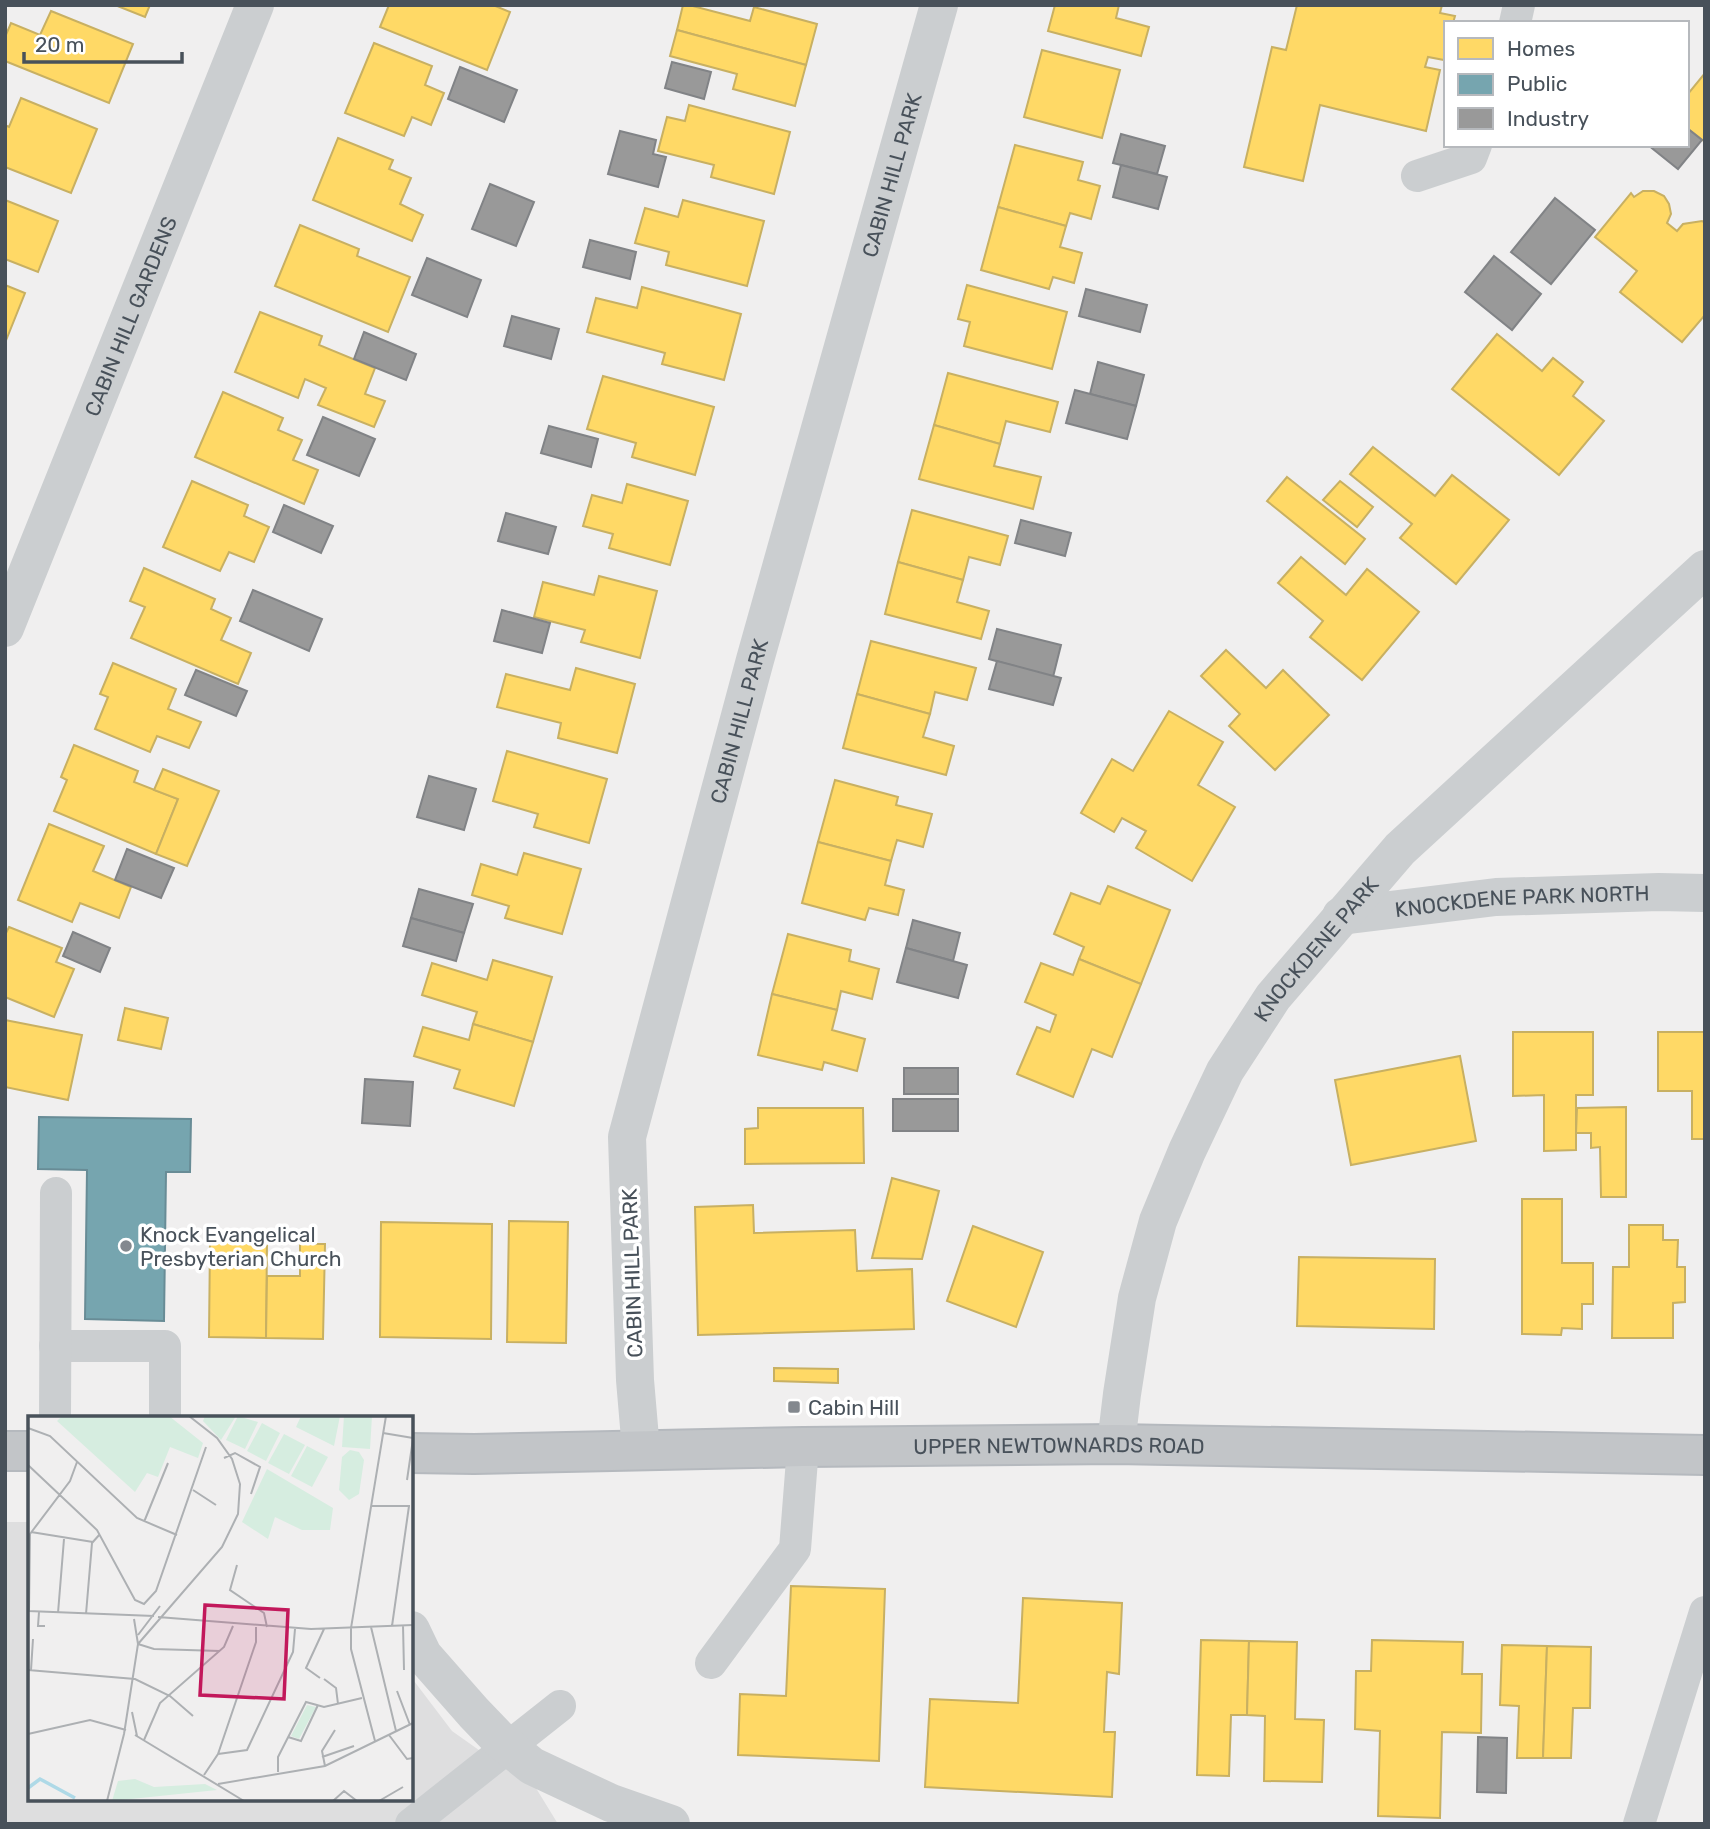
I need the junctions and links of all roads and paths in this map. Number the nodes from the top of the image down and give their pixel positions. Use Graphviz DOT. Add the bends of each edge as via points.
graph roads {
  1 [pos="255,5"];
  2 [pos="939,5"];
  3 [pos="1475,147"];
  4 [pos="1417,176"];
  5 [pos="1705,569"];
  6 [pos="5,628"];
  7 [pos="1705,893"];
  8 [pos="1341,916"];
  9 [pos="56,1193"];
  10 [pos="55,1346"];
  11 [pos="55,1416"];
  12 [pos="165,1416"];
  13 [pos="1116,1444"];
  14 [pos="803,1447"];
  15 [pos="641,1450"];
  16 [pos="5,1451"];
  17 [pos="28,1451"];
  18 [pos="413,1454"];
  19 [pos="1705,1455"];
  20 [pos="1705,1612"];
  21 [pos="413,1634"];
  22 [pos="711,1663"];
  23 [pos="561,1706"];
  24 [pos="509,1747"];
  25 [pos="411,1824"];
  26 [pos="671,1824"];
  27 [pos="1639,1824"];
  1 -- 6 [label="street, CABIN HILL GARDENS"];
  2 -- 15 [label="street, CABIN HILL PARK" via="627,1137"];
  3 -- 4 [label="lane" via="1471,158"];
  5 -- 8 [label="street, KNOCKDENE PARK" via="1400,849"];
  7 -- 8 [label="street, KNOCKDENE PARK NORTH" via="1496,897"];
  8 -- 13 [label="street, KNOCKDENE PARK" via="1273,997 1225,1071 1187,1151 1158,1221 1137,1298"];
  9 -- 10 [label="lane"];
  10 -- 11 [label="lane"];
  10 -- 12 [label="lane" via="165,1346"];
  13 -- 14 [label="highway, UPPER NEWTOWNARDS ROAD"];
  13 -- 19 [label="highway, UPPER NEWTOWNARDS ROAD"];
  14 -- 15 [label="highway, UPPER NEWTOWNARDS ROAD"];
  14 -- 22 [label="lane" via="795,1549"];
  15 -- 18 [label="highway, UPPER NEWTOWNARDS ROAD"];
  16 -- 17 [label="highway"];
  20 -- 27 [label="lane"];
  21 -- 24 [label="street" via="423,1655"];
  23 -- 24 [label="lane"];
  24 -- 25 [label="lane"];
  24 -- 26 [label="street" via="532,1766 611,1803"];
}
